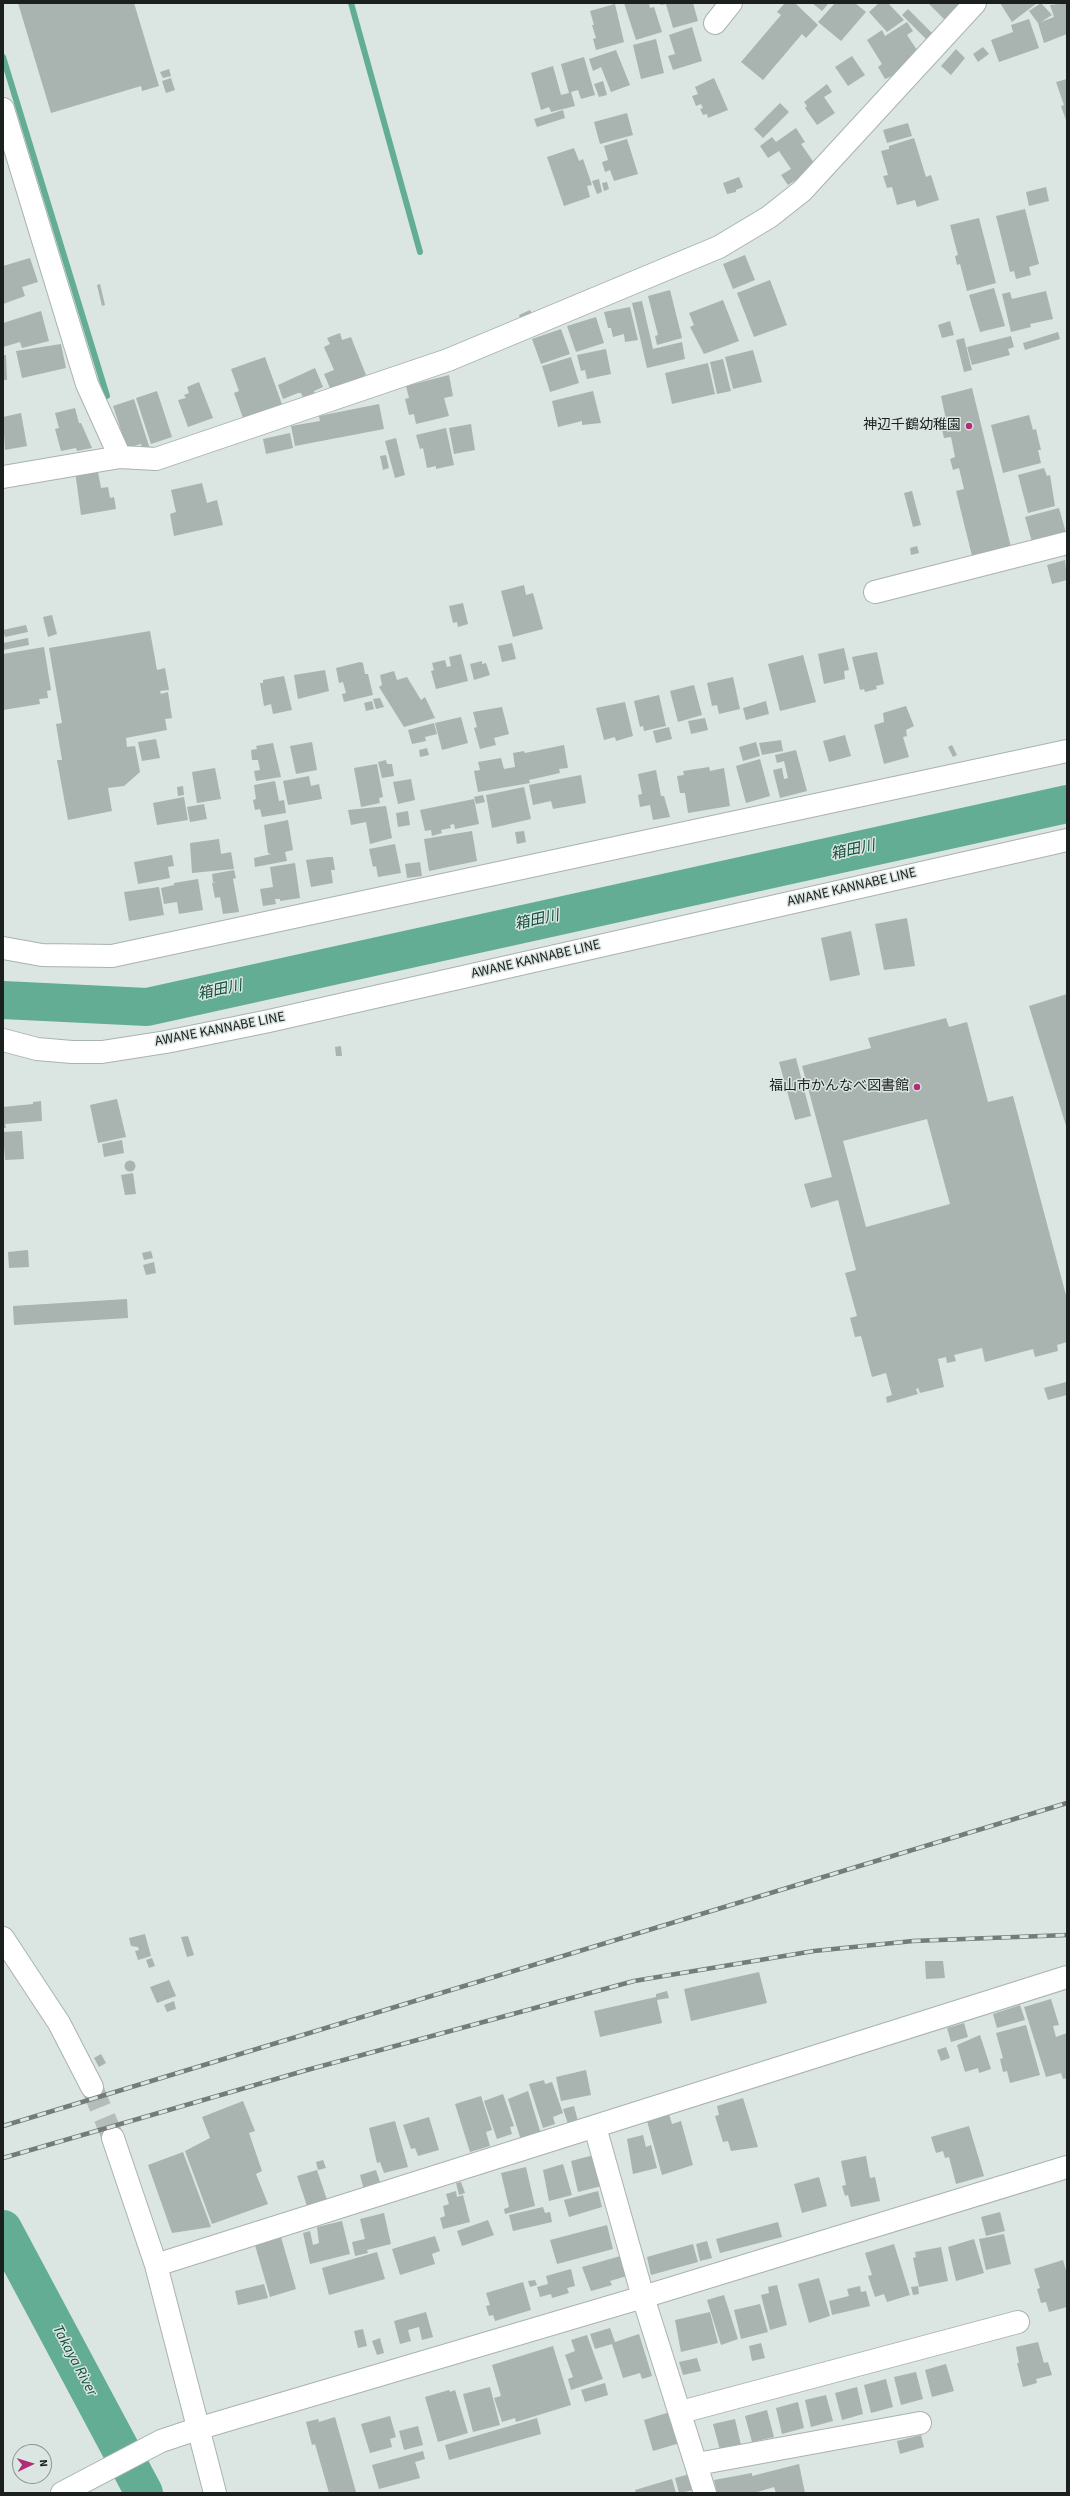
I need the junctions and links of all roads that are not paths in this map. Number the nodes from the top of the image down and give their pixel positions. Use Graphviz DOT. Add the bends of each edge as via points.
graph roads {
  1 [pos="731,3"];
  2 [pos="975,3"];
  3 [pos="715,23"];
  4 [pos="3,109"];
  5 [pos="120,457"];
  6 [pos="3,477"];
  7 [pos="1067,543"];
  8 [pos="875,592"];
  9 [pos="1067,751"];
  10 [pos="1067,840"];
  11 [pos="3,948"];
  12 [pos="3,1040"];
  13 [pos="3,1938"];
  14 [pos="1067,1977"];
  15 [pos="92,2088"];
  16 [pos="595,2127"];
  17 [pos="113,2138"];
  18 [pos="1067,2167"];
  19 [pos="156,2265"];
  20 [pos="643,2297"];
  21 [pos="1018,2322"];
  22 [pos="681,2412"];
  23 [pos="920,2422"];
  24 [pos="197,2429"];
  25 [pos="697,2464"];
  26 [pos="62,2493"];
  27 [pos="215,2493"];
  28 [pos="705,2493"];
  1 -- 3 [label="street"];
  2 -- 5 [label="street" via="802,191 769,217 720,247 448,360 156,459"];
  4 -- 5 [label="street" via="87,384"];
  5 -- 6 [label="street"];
  7 -- 8 [label="street"];
  9 -- 11 [label="street" via="112,956 42,955"];
  10 -- 12 [label="street, AWANE KANNABE LINE" via="166,1042 102,1052 72,1052 37,1049"];
  13 -- 15 [label="street" via="59,2023"];
  14 -- 16 [label="street"];
  16 -- 19 [label="street"];
  16 -- 20 [label="street"];
  17 -- 19 [label="street"];
  18 -- 20 [label="street"];
  19 -- 24 [label="street"];
  20 -- 22 [label="street"];
  20 -- 24 [label="street"];
  21 -- 22 [label="street"];
  22 -- 25 [label="street"];
  23 -- 25 [label="street"];
  24 -- 26 [label="street" via="161,2441"];
  24 -- 27 [label="street"];
  25 -- 28 [label="street"];
}
